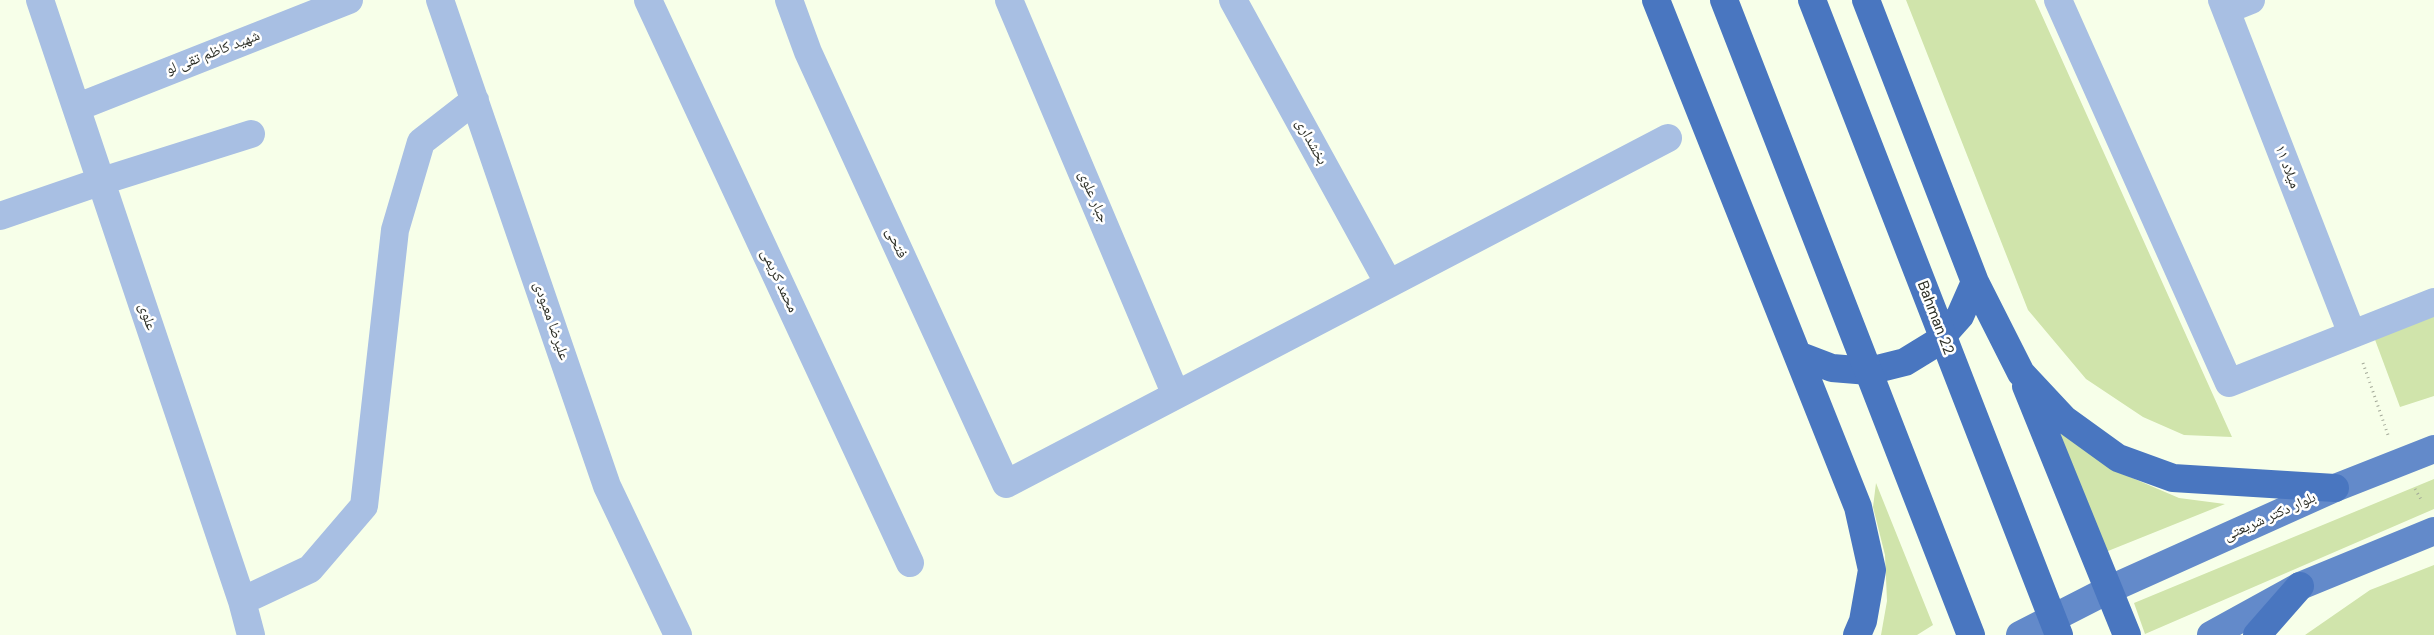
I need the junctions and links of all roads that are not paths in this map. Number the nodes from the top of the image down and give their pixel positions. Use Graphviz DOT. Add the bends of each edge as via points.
graph roads {
  1 [pos="40,0"];
  2 [pos="349,0"];
  3 [pos="440,0"];
  4 [pos="648,0"];
  5 [pos="789,0"];
  6 [pos="1008,0"];
  7 [pos="1233,0"];
  8 [pos="1656,0"];
  9 [pos="1724,0"];
  10 [pos="1812,0"];
  11 [pos="1866,0"];
  12 [pos="2058,0"];
  13 [pos="2251,0"];
  14 [pos="2224,5"];
  15 [pos="475,100"];
  16 [pos="78,107"];
  17 [pos="251,134"];
  18 [pos="1668,138"];
  19 [pos="102,180"];
  20 [pos="0,216"];
  21 [pos="1975,282"];
  22 [pos="1389,284"];
  23 [pos="2434,302"];
  24 [pos="2352,334"];
  25 [pos="1798,355"];
  26 [pos="2020,373"];
  27 [pos="1176,395"];
  28 [pos="2434,449"];
  29 [pos="2335,488"];
  30 [pos="2434,531"];
  31 [pos="910,563"];
  32 [pos="2300,586"];
  33 [pos="2108,590"];
  34 [pos="242,601"];
  35 [pos="251,635"];
  36 [pos="678,635"];
  37 [pos="1857,635"];
  38 [pos="1972,635"];
  39 [pos="2020,635"];
  40 [pos="2059,635"];
  41 [pos="2127,635"];
  42 [pos="2211,635"];
  43 [pos="2257,635"];
  1 -- 16 [label="street, علوی"];
  2 -- 16 [label="street, شهید کاظم تقی لو"];
  3 -- 15 [label="street, علیرضا معبودی"];
  4 -- 31 [label="street, محمد کریمی"];
  5 -- 27 [label="street, فتحی" via="808,52 1006,484"];
  6 -- 27 [label="street, جبار علوی"];
  7 -- 22 [label="street, بخشداری"];
  8 -- 25 [label="highway"];
  9 -- 38 [label="highway, bridge"];
  10 -- 40 [label="highway, Bahman 22, bridge"];
  11 -- 21 [label="highway"];
  12 -- 24 [label="street" via="2228,383"];
  13 -- 14 [label="street"];
  14 -- 24 [label="street, میلاد ۱۱"];
  15 -- 34 [label="street" via="420,142 395,230 364,506 310,569"];
  15 -- 36 [label="street, علیرضا معبودی" via="607,486"];
  16 -- 19 [label="street, علوی"];
  17 -- 19 [label="street"];
  18 -- 22 [label="street"];
  19 -- 20 [label="street"];
  19 -- 34 [label="street, علوی"];
  21 -- 25 [label="highway" via="1960,316 1936,343 1905,362 1869,371 1832,368"];
  21 -- 26 [label="highway"];
  22 -- 27 [label="street"];
  23 -- 24 [label="street"];
  25 -- 37 [label="highway" via="1858,507 1872,570"];
  26 -- 29 [label="highway" via="2064,418 2118,458 2173,478"];
  26 -- 33 [label="highway"];
  28 -- 29 [label="main road, بلوار دکتر شریعتی"];
  29 -- 33 [label="main road, بلوار دکتر شریعتی"];
  30 -- 32 [label="main road"];
  32 -- 42 [label="main road"];
  32 -- 43 [label="highway"];
  33 -- 39 [label="main road, بلوار دکتر شریعتی"];
  33 -- 41 [label="highway"];
  34 -- 35 [label="street, علوی"];
}
